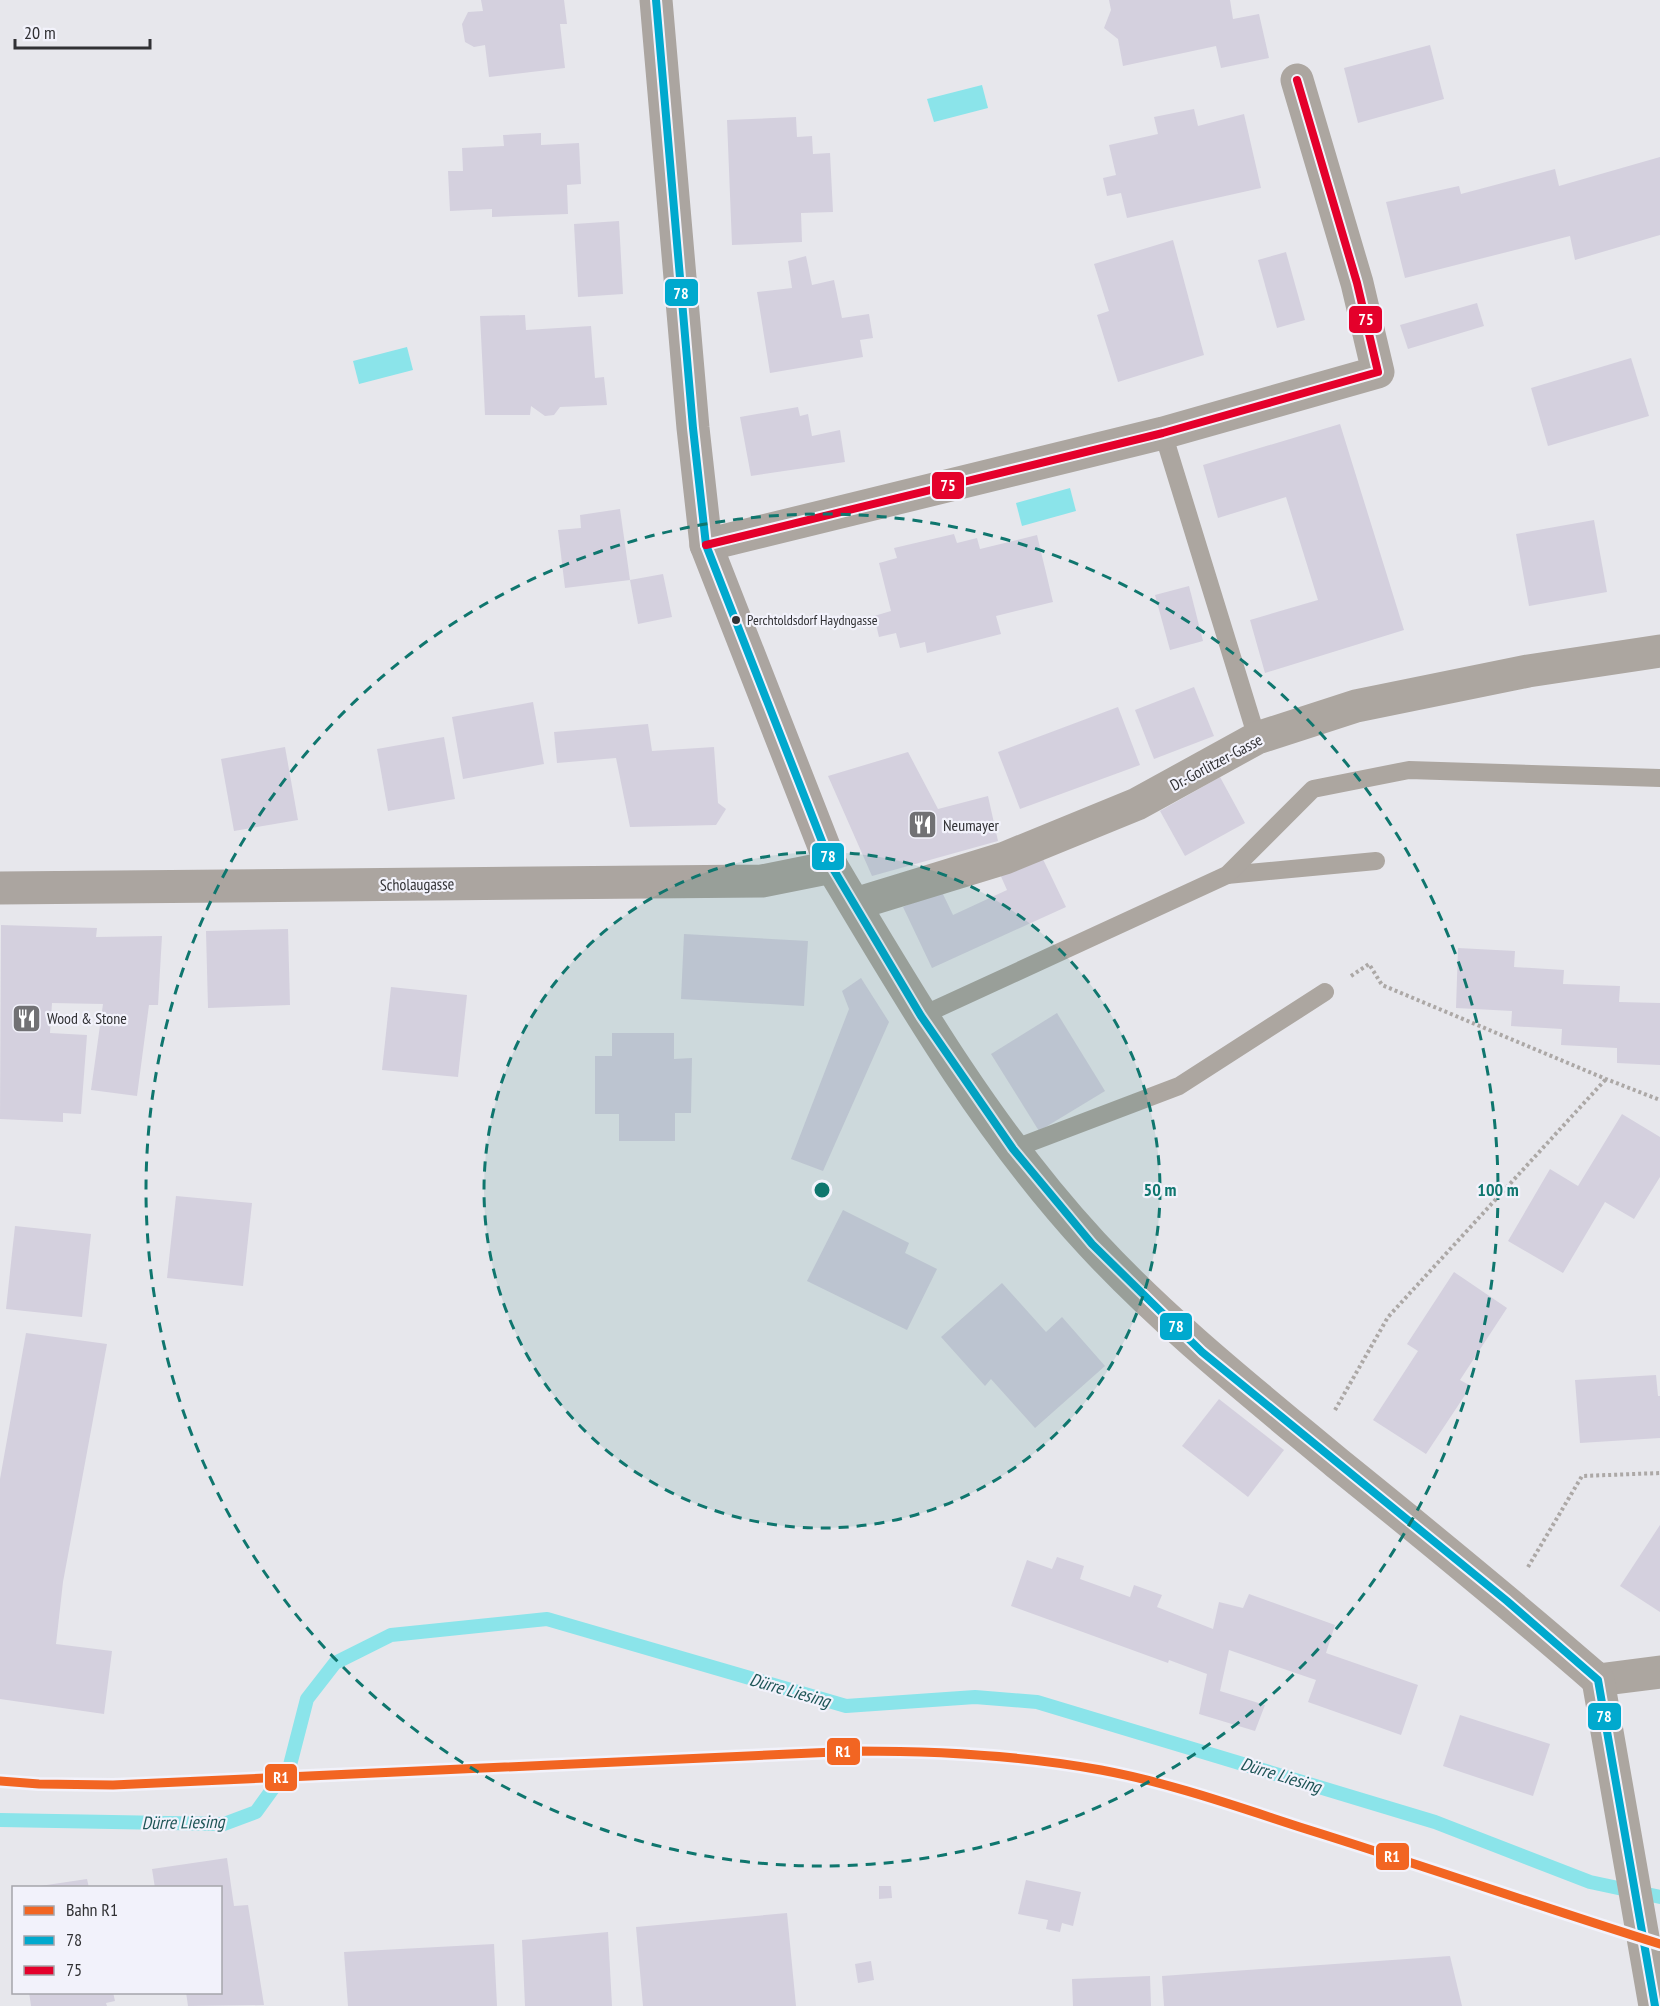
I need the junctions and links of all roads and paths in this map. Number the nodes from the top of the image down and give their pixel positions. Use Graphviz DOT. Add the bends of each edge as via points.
graph roads {
  1 [pos="656,0"];
  2 [pos="1297,80"];
  3 [pos="1163,433"];
  4 [pos="706,545"];
  5 [pos="1660,651"];
  6 [pos="1257,738"];
  7 [pos="1660,778"];
  8 [pos="1376,861"];
  9 [pos="832,867"];
  10 [pos="1227,875"];
  11 [pos="0,888"];
  12 [pos="855,904"];
  13 [pos="1325,992"];
  14 [pos="921,1016"];
  15 [pos="1606,1080"];
  16 [pos="1660,1100"];
  17 [pos="1012,1149"];
  18 [pos="1315,1444"];
  19 [pos="1660,1473"];
  20 [pos="1507,1601"];
  21 [pos="1660,1672"];
  22 [pos="1598,1680"];
  23 [pos="1655,2006"];
  1 -- 4 [label="main road"];
  2 -- 3 [label="street" via="1357,283 1378,372"];
  3 -- 4 [label="street"];
  3 -- 6 [label="lane"];
  4 -- 9 [label="main road"];
  5 -- 6 [label="street, Dr.-Gorlitzer-Gasse" via="1528,671 1356,706"];
  6 -- 12 [label="street, Dr.-Gorlitzer-Gasse" via="1137,804 1016,854"];
  7 -- 10 [label="lane" via="1409,770 1313,789"];
  8 -- 10 [label="lane"];
  9 -- 11 [label="main road, Scholaugasse" via="762,881"];
  9 -- 12 [label="street"];
  10 -- 14 [label="lane"];
  12 -- 14 [label="street"];
  13 -- 15 [label="path" via="1369,964 1382,985"];
  13 -- 17 [label="lane" via="1179,1086"];
  14 -- 17 [label="street"];
  15 -- 16 [label="path"];
  15 -- 18 [label="path" via="1388,1317"];
  17 -- 18 [label="street" via="1092,1245 1202,1352"];
  18 -- 20 [label="street"];
  19 -- 20 [label="path" via="1582,1476"];
  20 -- 22 [label="street"];
  21 -- 22 [label="street"];
  22 -- 23 [label="street"];
}
